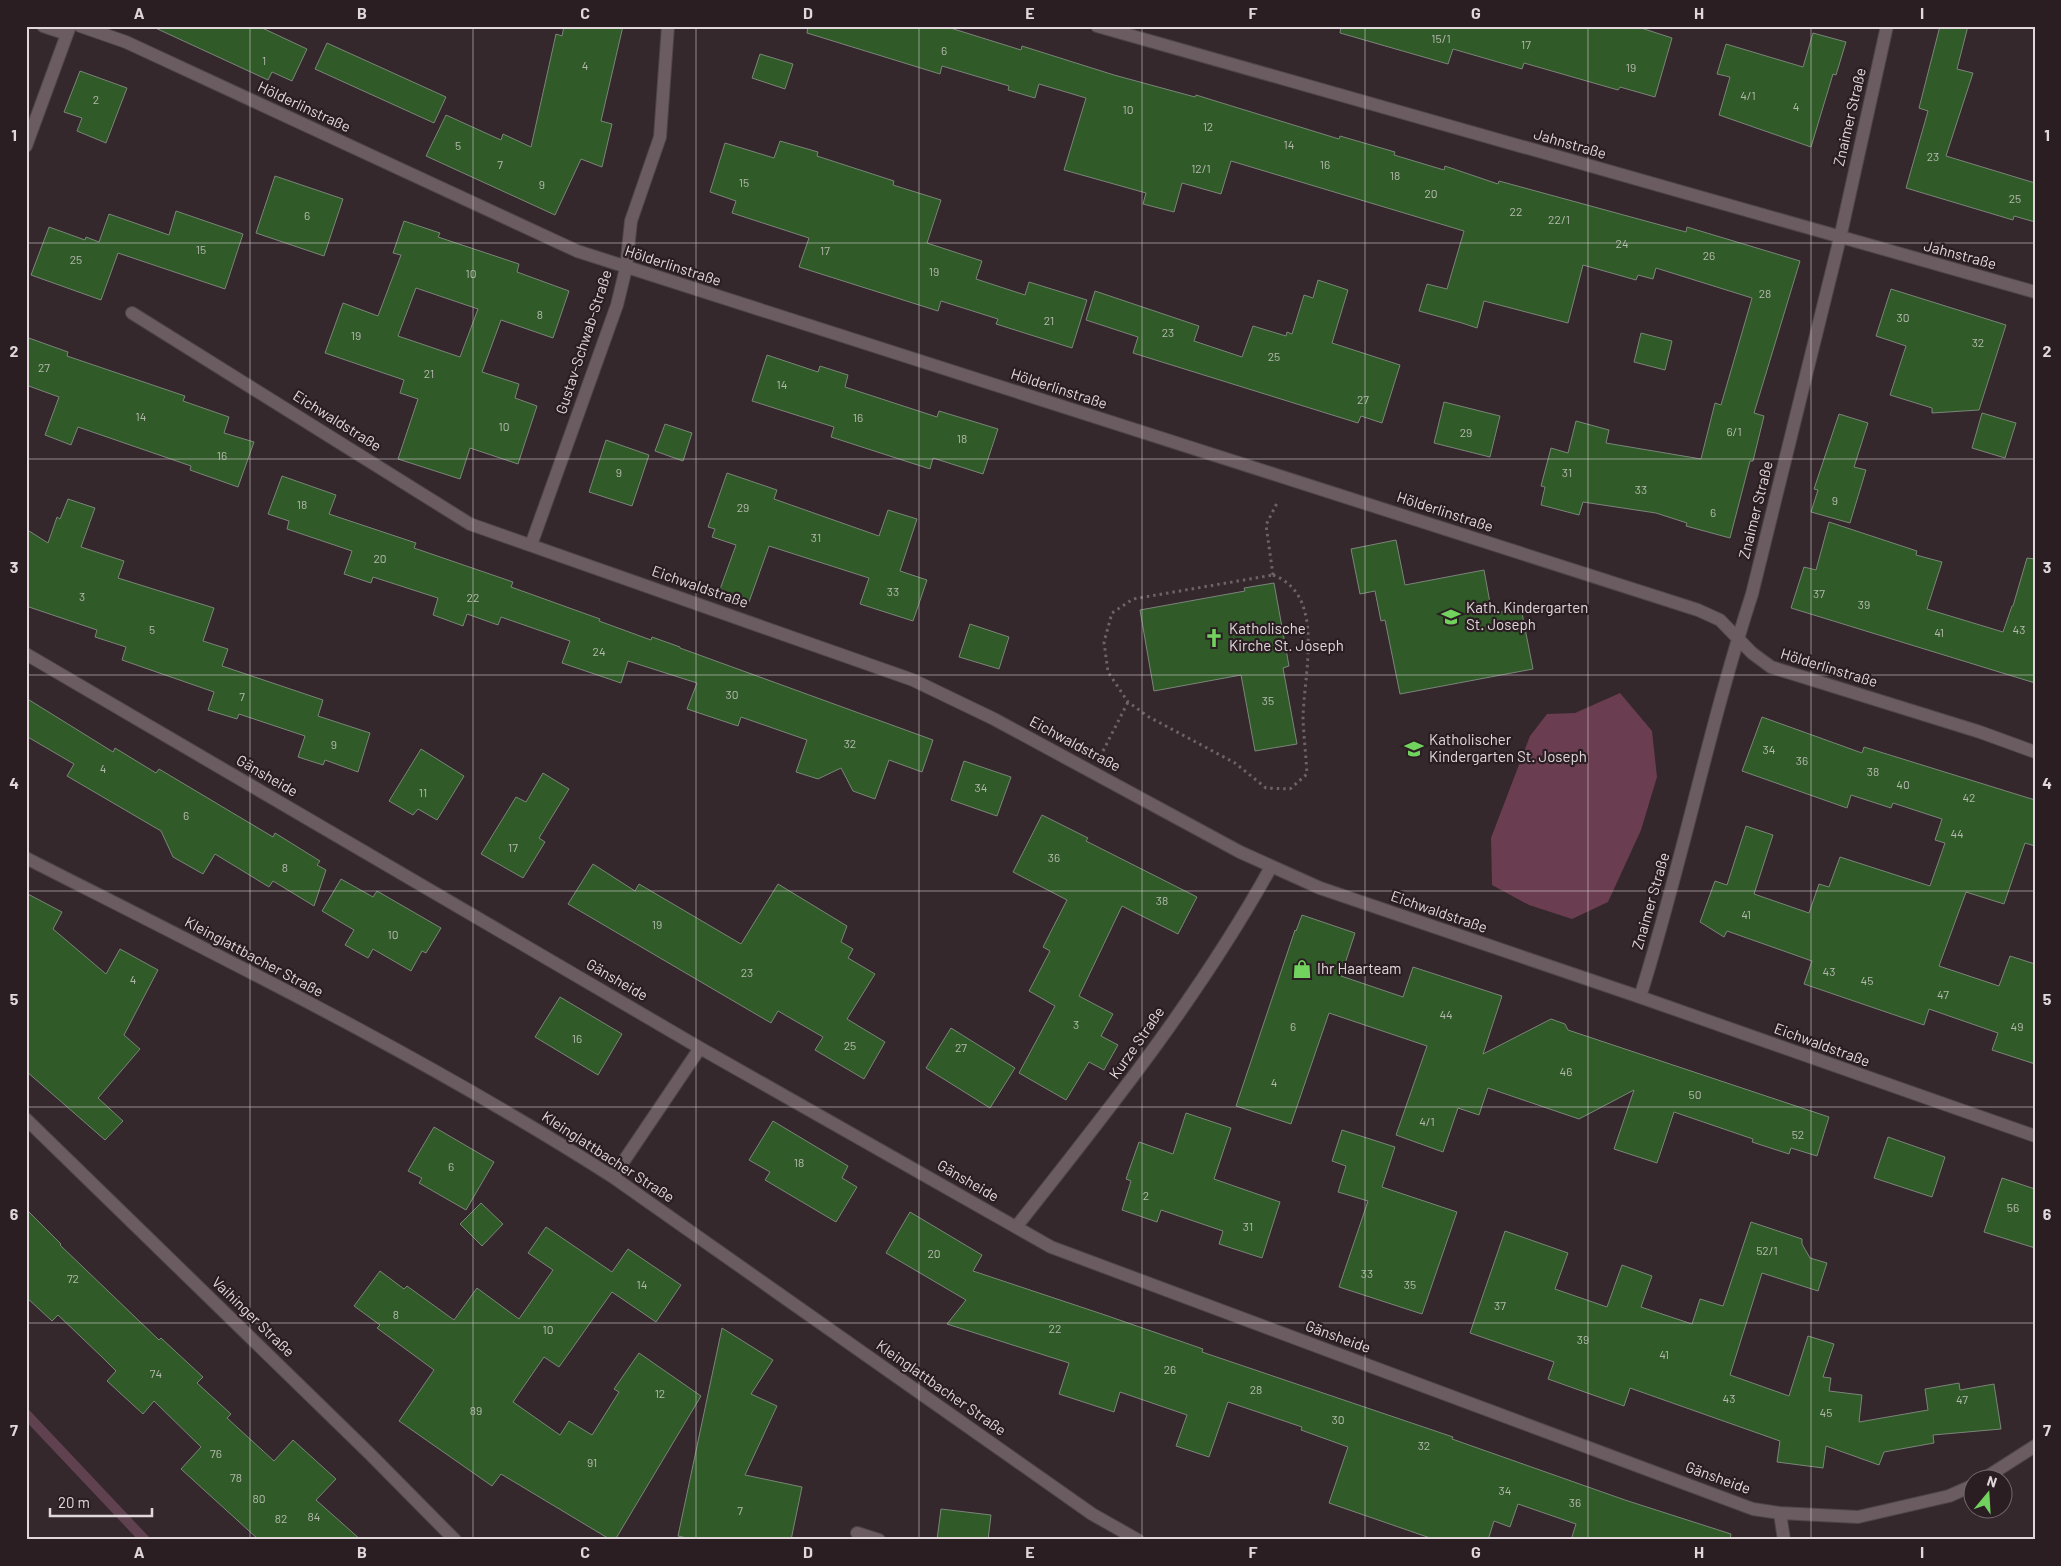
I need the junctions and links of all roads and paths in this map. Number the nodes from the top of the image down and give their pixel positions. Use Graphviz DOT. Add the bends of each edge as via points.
graph roads {
  1 [pos="43,26"];
  2 [pos="80,26"];
  3 [pos="668,26"];
  4 [pos="1098,26"];
  5 [pos="1887,26"];
  6 [pos="69,30"];
  7 [pos="26,146"];
  8 [pos="1840,238"];
  9 [pos="626,268"];
  10 [pos="2035,292"];
  11 [pos="132,313"];
  12 [pos="1290,479"];
  13 [pos="531,545"];
  14 [pos="1273,575"];
  15 [pos="1738,638"];
  16 [pos="26,654"];
  17 [pos="1128,702"];
  18 [pos="2035,752"];
  19 [pos="1091,772"];
  20 [pos="26,858"];
  21 [pos="1271,867"];
  22 [pos="1640,997"];
  23 [pos="700,1048"];
  24 [pos="26,1119"];
  25 [pos="2035,1136"];
  26 [pos="613,1177"];
  27 [pos="1016,1227"];
  28 [pos="2035,1446"];
  29 [pos="2001,1468"];
  30 [pos="1964,1489"];
  31 [pos="1780,1513"];
  32 [pos="857,1533"];
  33 [pos="455,1540"];
  34 [pos="879,1540"];
  35 [pos="1138,1540"];
  36 [pos="1784,1540"];
  1 -- 6 [label="street"];
  2 -- 9 [label="street, Hölderlinstraße" via="135,46 577,251"];
  3 -- 9 [label="street, Gustav-Schwab-Straße" via="660,137 631,220"];
  4 -- 8 [label="street, Jahnstraße"];
  5 -- 8 [label="street, Znaimer Straße"];
  6 -- 7 [label="street"];
  8 -- 10 [label="street, Jahnstraße"];
  8 -- 15 [label="street, Znaimer Straße" via="1752,594"];
  9 -- 12 [label="street, Hölderlinstraße"];
  9 -- 13 [label="street, Gustav-Schwab-Straße" via="617,305"];
  11 -- 13 [label="street, Eichwaldstraße" via="470,524"];
  12 -- 14 [label="path" via="1266,525"];
  12 -- 15 [label="street, Hölderlinstraße" via="1698,610 1720,620"];
  13 -- 19 [label="street, Eichwaldstraße" via="913,680"];
  14 -- 17 [label="path" via="1133,599 1112,613 1104,642 1108,672"];
  14 -- 17 [label="path" via="1284,579 1302,599 1309,625 1304,721 1307,774 1290,789 1266,788 1235,763 1149,717"];
  15 -- 18 [label="street, Hölderlinstraße" via="1771,667"];
  15 -- 22 [label="street, Znaimer Straße"];
  16 -- 23 [label="street, Gänsheide"];
  17 -- 19 [label="path"];
  19 -- 21 [label="street, Eichwaldstraße"];
  20 -- 26 [label="street, Kleinglattbacher Straße" via="445,1075"];
  21 -- 22 [label="street, Eichwaldstraße" via="1320,888"];
  21 -- 27 [label="street, Kurze Straße" via="1244,917 1134,1077"];
  22 -- 25 [label="street, Eichwaldstraße"];
  23 -- 26 [label="street"];
  23 -- 27 [label="street, Gänsheide"];
  24 -- 33 [label="street, Vaihinger Straße"];
  26 -- 35 [label="street, Kleinglattbacher Straße" via="1092,1514"];
  27 -- 31 [label="street, Gänsheide" via="1051,1247 1753,1508"];
  28 -- 29 [label="street"];
  30 -- 31 [label="street, Gänsheide" via="1940,1498 1858,1516"];
  31 -- 36 [label="street"];
  32 -- 34 [label="street"];
}
